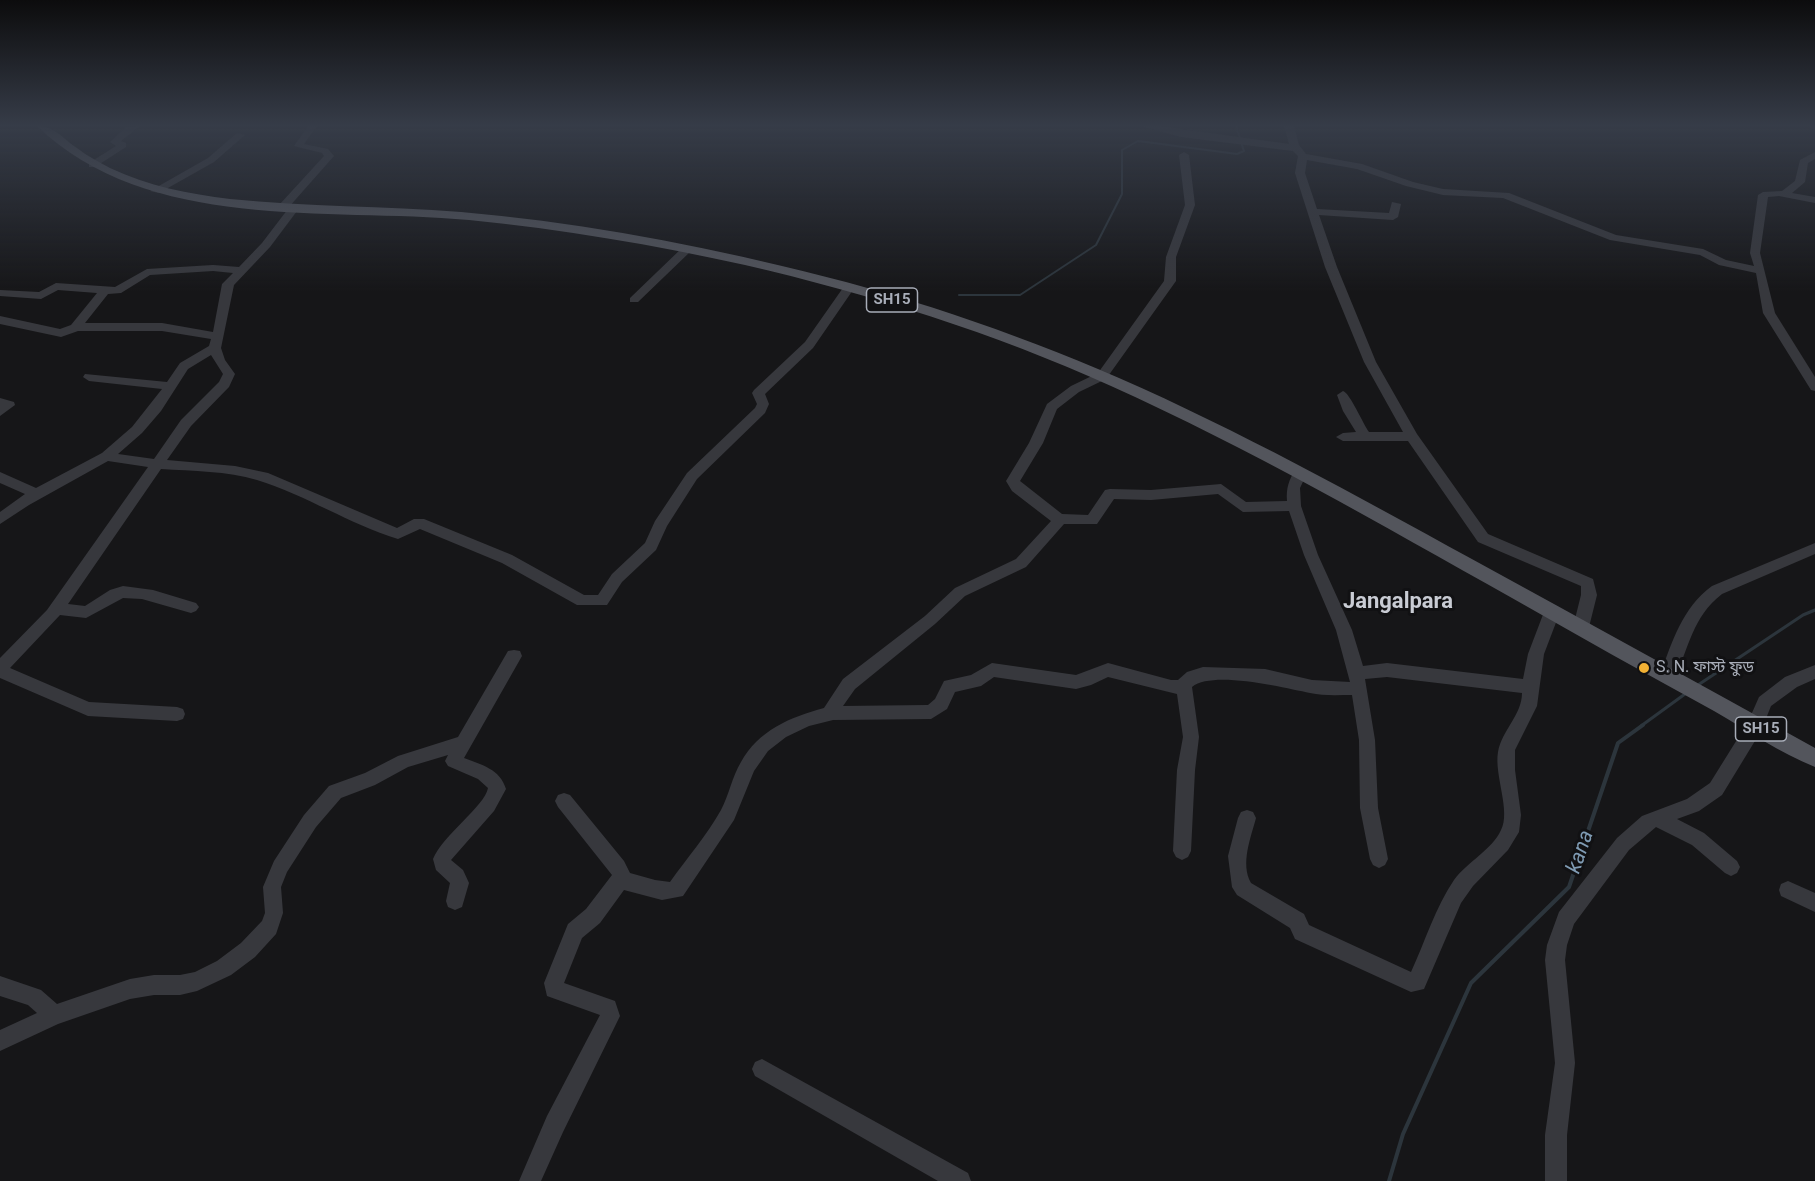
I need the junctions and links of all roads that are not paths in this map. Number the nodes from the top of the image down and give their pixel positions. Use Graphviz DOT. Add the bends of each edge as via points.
graph roads {
  1 [pos="126,181"];
  2 [pos="173,181"];
  3 [pos="310,181"];
  4 [pos="1187,181"];
  5 [pos="1302,181"];
  6 [pos="1402,181"];
  7 [pos="1800,181"];
  8 [pos="155,191"];
  9 [pos="1784,194"];
  10 [pos="1815,200"];
  11 [pos="1396,204"];
  12 [pos="290,207"];
  13 [pos="1312,212"];
  14 [pos="687,249"];
  15 [pos="240,270"];
  16 [pos="1761,271"];
  17 [pos="849,287"];
  18 [pos="105,290"];
  19 [pos="0,293"];
  20 [pos="634,300"];
  21 [pos="0,320"];
  22 [pos="77,327"];
  23 [pos="217,342"];
  24 [pos="1102,376"];
  25 [pos="89,377"];
  26 [pos="171,386"];
  27 [pos="1815,387"];
  28 [pos="1343,395"];
  29 [pos="0,402"];
  30 [pos="0,412"];
  31 [pos="1412,436"];
  32 [pos="1343,437"];
  33 [pos="1366,438"];
  34 [pos="107,456"];
  35 [pos="156,465"];
  36 [pos="1300,473"];
  37 [pos="0,477"];
  38 [pos="37,494"];
  39 [pos="1294,506"];
  40 [pos="0,519"];
  41 [pos="1060,519"];
  42 [pos="1815,548"];
  43 [pos="191,607"];
  44 [pos="56,608"];
  45 [pos="1552,612"];
  46 [pos="1581,627"];
  47 [pos="514,656"];
  48 [pos="0,670"];
  49 [pos="1815,672"];
  50 [pos="1674,679"];
  51 [pos="1358,681"];
  52 [pos="1184,686"];
  53 [pos="1530,687"];
  54 [pos="177,714"];
  55 [pos="829,714"];
  56 [pos="1755,726"];
  57 [pos="462,744"];
  58 [pos="1815,758"];
  59 [pos="564,801"];
  60 [pos="1247,818"];
  61 [pos="1656,818"];
  62 [pos="1182,850"];
  63 [pos="1379,859"];
  64 [pos="1731,867"];
  65 [pos="624,880"];
  66 [pos="1788,890"];
  67 [pos="455,902"];
  68 [pos="1815,903"];
  69 [pos="0,986"];
  70 [pos="54,1015"];
  71 [pos="0,1041"];
  72 [pos="762,1069"];
  73 [pos="530,1181"];
  74 [pos="960,1181"];
  75 [pos="1556,1181"];
  1 -- 8 [label="main road, SH15"];
  2 -- 8 [label="street"];
  3 -- 12 [label="street"];
  4 -- 24 [label="street" via="1190,205 1171,257 1170,281"];
  5 -- 13 [label="street"];
  6 -- 16 [label="street" via="1443,192 1509,196 1614,238 1703,252 1723,263"];
  7 -- 9 [label="street"];
  8 -- 12 [label="main road, SH15" via="207,201"];
  9 -- 10 [label="street"];
  9 -- 16 [label="street" via="1767,193 1762,197 1755,253"];
  11 -- 13 [label="street" via="1394,217"];
  12 -- 14 [label="main road, SH15" via="505,220"];
  12 -- 15 [label="street" via="266,245"];
  13 -- 31 [label="street" via="1362,345"];
  14 -- 17 [label="main road, SH15"];
  14 -- 20 [label="street"];
  15 -- 18 [label="street" via="147,272 120,290"];
  15 -- 23 [label="street" via="227,287"];
  16 -- 27 [label="street" via="1769,313"];
  17 -- 24 [label="main road, SH15" via="943,316"];
  17 -- 35 [label="street" via="809,345 758,393 763,404 760,410 692,476 651,546 616,578 602,601 582,601 507,559 419,523 398,534 264,477 230,470"];
  18 -- 19 [label="street" via="56,286 41,296"];
  18 -- 22 [label="street"];
  21 -- 22 [label="street" via="62,333"];
  22 -- 23 [label="street" via="162,327"];
  23 -- 26 [label="street" via="189,361"];
  23 -- 35 [label="street" via="219,361 229,374 227,380 186,423"];
  24 -- 36 [label="main road, SH15"];
  24 -- 41 [label="street" via="1052,407 1013,481"];
  25 -- 26 [label="street"];
  26 -- 34 [label="street" via="137,430"];
  28 -- 33 [label="street"];
  29 -- 30 [label="street" via="9,405"];
  31 -- 33 [label="street"];
  31 -- 46 [label="street" via="1483,537 1588,583"];
  32 -- 33 [label="street"];
  34 -- 35 [label="street"];
  34 -- 38 [label="street"];
  35 -- 44 [label="street"];
  36 -- 39 [label="street" via="1293,488"];
  36 -- 45 [label="main road, SH15"];
  37 -- 38 [label="street"];
  38 -- 40 [label="street"];
  39 -- 41 [label="street" via="1243,507 1223,490 1151,495 1117,492 1110,494 1092,520"];
  39 -- 51 [label="street" via="1344,630"];
  41 -- 55 [label="street" via="1021,563 960,592 849,684"];
  42 -- 50 [label="street" via="1703,599 1689,620"];
  43 -- 44 [label="street" via="146,594 123,592 86,612"];
  44 -- 48 [label="street"];
  45 -- 46 [label="main road, SH15"];
  45 -- 53 [label="street" via="1536,654"];
  46 -- 50 [label="main road, SH15"];
  47 -- 57 [label="street"];
  48 -- 54 [label="street" via="88,709"];
  49 -- 56 [label="street" via="1772,696 1761,709"];
  50 -- 56 [label="main road, SH15"];
  51 -- 52 [label="street" via="1311,687 1265,676 1203,674"];
  51 -- 53 [label="street" via="1387,670"];
  51 -- 63 [label="street" via="1367,740 1369,808"];
  52 -- 55 [label="street" via="1164,686 1108,670 1081,683 992,670 975,681 950,686 941,704 931,712"];
  52 -- 62 [label="street" via="1191,737"];
  53 -- 60 [label="street" via="1528,711 1507,751 1510,832 1459,890 1418,982 1302,933 1295,920 1244,889 1238,877 1237,856"];
  55 -- 65 [label="street" via="780,732 762,746 747,767 728,814 676,890 665,892"];
  56 -- 58 [label="main road, SH15"];
  56 -- 61 [label="street" via="1716,789 1693,805"];
  57 -- 67 [label="street" via="454,761 491,778 497,790 442,859 442,864 461,882"];
  57 -- 70 [label="street" via="404,761 369,780 343,788 328,799 275,878 269,927 224,968 180,985 130,988"];
  59 -- 65 [label="street" via="618,867"];
  61 -- 64 [label="street" via="1698,839"];
  61 -- 75 [label="street" via="1640,828 1611,858 1571,911 1557,945 1555,977 1565,1062 1556,1135"];
  65 -- 73 [label="street" via="615,884 593,916 575,931 554,983 556,992 608,1008 610,1016"];
  66 -- 68 [label="street"];
  69 -- 70 [label="street" via="34,997"];
  70 -- 71 [label="street"];
  72 -- 74 [label="street"];
}
